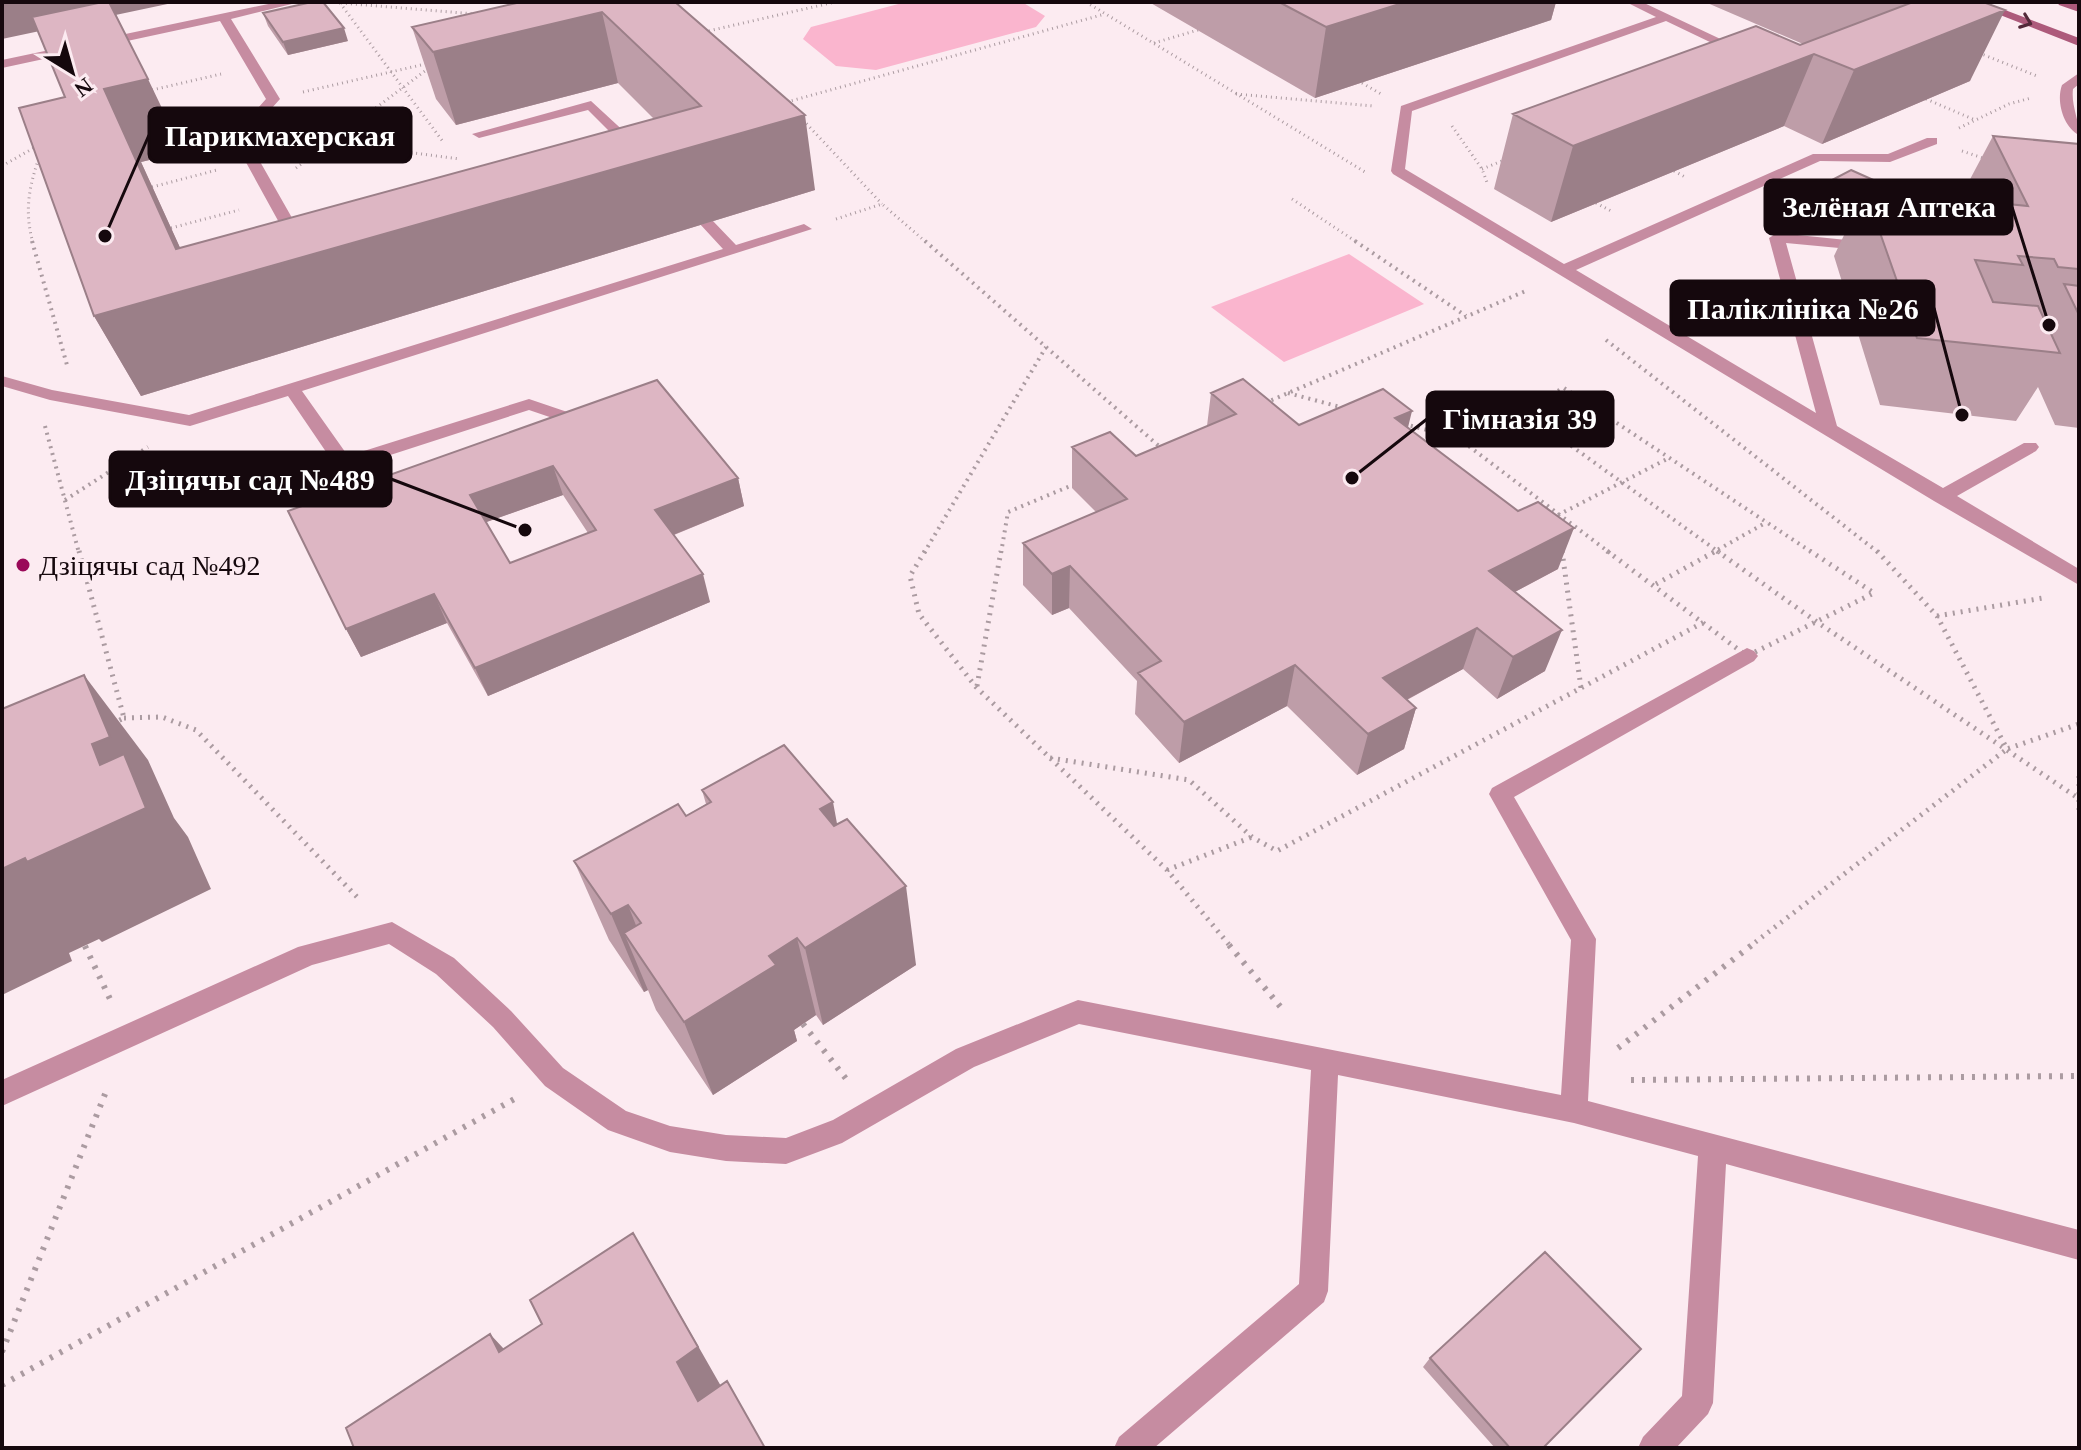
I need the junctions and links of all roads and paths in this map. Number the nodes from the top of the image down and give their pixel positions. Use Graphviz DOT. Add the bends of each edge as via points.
graph roads {
  1 [pos="835,2"];
  2 [pos="1086,2"];
  3 [pos="1632,2"];
  4 [pos="1973,2"];
  5 [pos="2063,2"];
  6 [pos="290,3"];
  7 [pos="340,3"];
  8 [pos="2079,8"];
  9 [pos="1105,14"];
  10 [pos="485,15"];
  11 [pos="224,17"];
  12 [pos="1667,17"];
  13 [pos="702,28"];
  14 [pos="1198,30"];
  15 [pos="694,31"];
  16 [pos="708,33"];
  17 [pos="2079,42"];
  18 [pos="1153,43"];
  19 [pos="1966,48"];
  20 [pos="1761,62"];
  21 [pos="2,64"];
  22 [pos="254,67"];
  23 [pos="391,71"];
  24 [pos="2079,77"];
  25 [pos="2067,88"];
  26 [pos="404,89"];
  27 [pos="152,90"];
  28 [pos="1235,94"];
  29 [pos="273,99"];
  30 [pos="1926,99"];
  31 [pos="787,102"];
  32 [pos="1406,109"];
  33 [pos="797,114"];
  34 [pos="1975,120"];
  35 [pos="252,123"];
  36 [pos="2079,131"];
  37 [pos="479,134"];
  38 [pos="1932,141"];
  39 [pos="329,142"];
  40 [pos="456,158"];
  41 [pos="1511,158"];
  42 [pos="470,160"];
  43 [pos="646,160"];
  44 [pos="1988,160"];
  45 [pos="252,162"];
  46 [pos="2,166"];
  47 [pos="1482,169"];
  48 [pos="1368,174"];
  49 [pos="152,187"];
  50 [pos="270,196"];
  51 [pos="1292,199"];
  52 [pos="882,204"];
  53 [pos="707,223"];
  54 [pos="171,228"];
  55 [pos="804,229"];
  56 [pos="1886,247"];
  57 [pos="733,251"];
  58 [pos="305,255"];
  59 [pos="1563,270"];
  60 [pos="1537,286"];
  61 [pos="1467,316"];
  62 [pos="1598,334"];
  63 [pos="1046,347"];
  64 [pos="2,381"];
  65 [pos="292,389"];
  66 [pos="1287,393"];
  67 [pos="50,395"];
  68 [pos="1259,405"];
  69 [pos="1520,409"];
  70 [pos="1358,412"];
  71 [pos="190,421"];
  72 [pos="579,422"];
  73 [pos="1401,423"];
  74 [pos="1830,431"];
  75 [pos="1458,438"];
  76 [pos="1175,441"];
  77 [pos="1160,447"];
  78 [pos="2030,447"];
  79 [pos="1147,453"];
  80 [pos="1670,458"];
  81 [pos="1621,481"];
  82 [pos="1077,483"];
  83 [pos="1941,497"];
  84 [pos="65,500"];
  85 [pos="1558,512"];
  86 [pos="1767,522"];
  87 [pos="1560,527"];
  88 [pos="1562,542"];
  89 [pos="1717,550"];
  90 [pos="2079,578"];
  91 [pos="2051,596"];
  92 [pos="1937,616"];
  93 [pos="1704,622"];
  94 [pos="1817,622"];
  95 [pos="1747,656"];
  96 [pos="976,687"];
  97 [pos="1581,688"];
  98 [pos="124,718"];
  99 [pos="2079,724"];
  100 [pos="111,725"];
  101 [pos="2007,749"];
  102 [pos="1049,757"];
  103 [pos="2079,776"];
  104 [pos="2078,798"];
  105 [pos="2079,812"];
  106 [pos="1252,837"];
  107 [pos="1167,870"];
  108 [pos="392,933"];
  109 [pos="85,946"];
  110 [pos="803,1024"];
  111 [pos="128,1036"];
  112 [pos="1325,1061"];
  113 [pos="2079,1076"];
  114 [pos="554,1077"];
  115 [pos="1577,1080"];
  116 [pos="2,1093"];
  117 [pos="1574,1110"];
  118 [pos="873,1112"];
  119 [pos="1713,1147"];
  120 [pos="2079,1245"];
  121 [pos="2,1352"];
  122 [pos="2,1385"];
  123 [pos="1130,1448"];
  124 [pos="1654,1448"];
  1 -- 16 [label="path"];
  2 -- 9 [label="path"];
  3 -- 12 [label="lane"];
  4 -- 17 [label="main road, one-way"];
  5 -- 8 [label="main road"];
  6 -- 11 [label="lane"];
  7 -- 10 [label="path"];
  7 -- 23 [label="path"];
  9 -- 18 [label="path"];
  9 -- 31 [label="path"];
  11 -- 21 [label="lane"];
  11 -- 22 [label="lane"];
  12 -- 20 [label="lane"];
  12 -- 32 [label="lane"];
  13 -- 16 [label="path"];
  14 -- 18 [label="path"];
  15 -- 16 [label="path"];
  18 -- 28 [label="path"];
  19 -- 25 [label="path"];
  22 -- 27 [label="path"];
  22 -- 29 [label="lane"];
  23 -- 26 [label="path"];
  23 -- 26 [label="path" via="438,61"];
  23 -- 29 [label="path"];
  24 -- 25 [label="lane"];
  25 -- 34 [label="path"];
  25 -- 36 [label="lane" via="2065,103"];
  26 -- 39 [label="path"];
  26 -- 40 [label="path"];
  28 -- 32 [label="path"];
  28 -- 48 [label="path"];
  29 -- 35 [label="lane"];
  30 -- 34 [label="path"];
  32 -- 59 [label="lane" via="1398,171"];
  33 -- 52 [label="path"];
  34 -- 38 [label="path"];
  35 -- 39 [label="path"];
  35 -- 45 [label="lane" via="239,137"];
  37 -- 43 [label="lane" via="591,105"];
  38 -- 44 [label="path"];
  38 -- 59 [label="lane" via="1890,158 1818,157"];
  39 -- 40 [label="path"];
  39 -- 50 [label="path"];
  40 -- 42 [label="path"];
  41 -- 47 [label="path"];
  45 -- 49 [label="path"];
  45 -- 50 [label="lane"];
  46 -- 67 [label="path" via="48,140 28,190 27,223 73,386"];
  50 -- 54 [label="path"];
  50 -- 58 [label="lane"];
  51 -- 61 [label="path"];
  52 -- 55 [label="path"];
  52 -- 63 [label="path"];
  53 -- 57 [label="lane"];
  55 -- 57 [label="lane"];
  56 -- 74 [label="lane" via="1777,238"];
  57 -- 65 [label="lane"];
  59 -- 74 [label="lane"];
  60 -- 61 [label="path"];
  61 -- 66 [label="path"];
  62 -- 92 [label="path" via="1880,553"];
  63 -- 77 [label="path"];
  63 -- 96 [label="path" via="910,576 919,614"];
  64 -- 67 [label="lane"];
  65 -- 71 [label="lane"];
  65 -- 72 [label="lane" via="344,464 529,404"];
  66 -- 68 [label="path"];
  66 -- 70 [label="path"];
  67 -- 71 [label="lane"];
  67 -- 84 [label="path" via="44,424"];
  69 -- 75 [label="path"];
  69 -- 80 [label="path" via="1564,388"];
  69 -- 81 [label="path"];
  71 -- 84 [label="path"];
  73 -- 75 [label="path"];
  74 -- 83 [label="lane"];
  75 -- 85 [label="path"];
  76 -- 77 [label="path"];
  77 -- 79 [label="path"];
  78 -- 83 [label="lane"];
  80 -- 81 [label="path"];
  80 -- 86 [label="path"];
  81 -- 85 [label="path"];
  81 -- 89 [label="path"];
  82 -- 96 [label="path" via="1008,512"];
  83 -- 90 [label="lane"];
  84 -- 98 [label="path"];
  85 -- 87 [label="path"];
  85 -- 89 [label="path" via="1656,584"];
  86 -- 89 [label="path"];
  86 -- 94 [label="path" via="1874,593"];
  88 -- 97 [label="path"];
  89 -- 94 [label="path"];
  91 -- 92 [label="path"];
  92 -- 101 [label="path"];
  93 -- 97 [label="path"];
  94 -- 101 [label="path"];
  95 -- 115 [label="lane" via="1500,794 1584,939"];
  96 -- 102 [label="path"];
  97 -- 106 [label="path" via="1277,851"];
  98 -- 100 [label="path"];
  98 -- 108 [label="path" via="162,717 196,730"];
  99 -- 101 [label="path"];
  101 -- 104 [label="path"];
  101 -- 115 [label="path"];
  102 -- 106 [label="path" via="1189,780"];
  102 -- 107 [label="path"];
  103 -- 104 [label="path"];
  104 -- 105 [label="path"];
  106 -- 107 [label="path"];
  107 -- 112 [label="path"];
  108 -- 111 [label="lane" via="307,955"];
  108 -- 114 [label="lane" via="445,966"];
  109 -- 111 [label="path"];
  110 -- 118 [label="path"];
  111 -- 116 [label="lane"];
  111 -- 121 [label="path"];
  112 -- 117 [label="lane"];
  112 -- 118 [label="lane" via="1078,1012 965,1058"];
  112 -- 123 [label="lane" via="1313,1291"];
  113 -- 115 [label="path"];
  114 -- 118 [label="lane" via="618,1121 670,1139 726,1148 786,1151"];
  114 -- 122 [label="path"];
  115 -- 117 [label="lane"];
  117 -- 119 [label="lane"];
  119 -- 120 [label="lane"];
  119 -- 124 [label="lane" via="1697,1403"];
}
